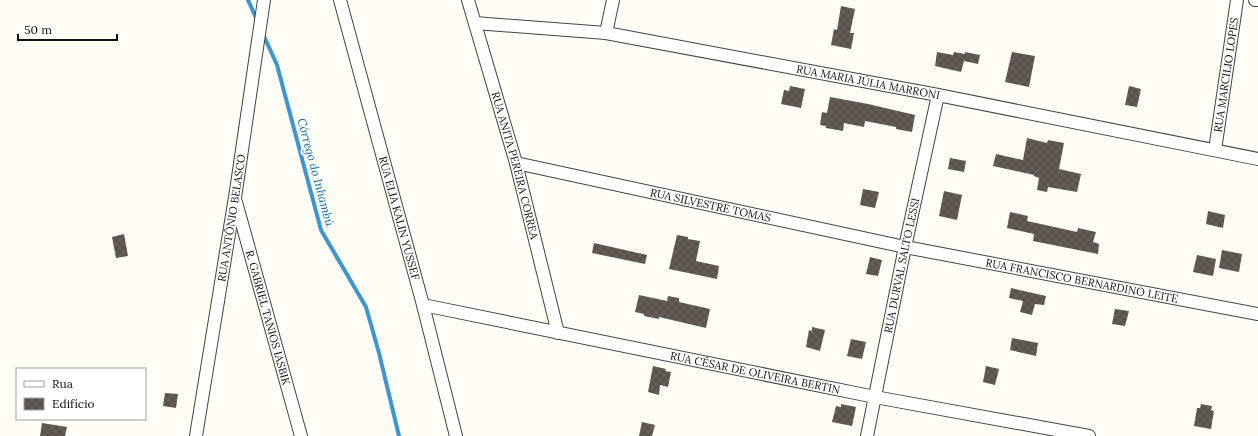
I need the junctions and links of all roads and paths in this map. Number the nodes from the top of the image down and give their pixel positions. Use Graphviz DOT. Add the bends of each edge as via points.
graph roads {
  1 [pos="264,0"];
  2 [pos="340,0"];
  3 [pos="480,0"];
  4 [pos="613,0"];
  5 [pos="1237,0"];
  6 [pos="1255,0"];
  7 [pos="1258,0"];
  8 [pos="470,5"];
  9 [pos="475,23"];
  10 [pos="606,33"];
  11 [pos="938,96"];
  12 [pos="1215,150"];
  13 [pos="1258,159"];
  14 [pos="516,163"];
  15 [pos="235,195"];
  16 [pos="905,247"];
  17 [pos="423,305"];
  18 [pos="1258,314"];
  19 [pos="558,333"];
  20 [pos="875,397"];
  21 [pos="196,436"];
  22 [pos="301,436"];
  23 [pos="456,436"];
  24 [pos="867,436"];
  25 [pos="1089,436"];
  1 -- 15 [label="street, RUA ANTÔNIO BELASCO"];
  2 -- 17 [label="street, RUA ELIA KALIN YUSSEF"];
  3 -- 8 [label="street"];
  4 -- 10 [label="street"];
  5 -- 12 [label="street, RUA MARCILIO LOPES"];
  6 -- 7 [label="street"];
  8 -- 9 [label="street, RUA ANITA PEREIRA CORREA"];
  9 -- 10 [label="street, RUA MARIA JÚLIA MARRONI"];
  9 -- 14 [label="street, RUA ANITA PEREIRA CORREA"];
  10 -- 11 [label="street, RUA MARIA JÚLIA MARRONI"];
  11 -- 12 [label="street, RUA MARIA JÚLIA MARRONI"];
  11 -- 16 [label="street, RUA DURVAL SALTO LESSI"];
  12 -- 13 [label="street, RUA MARIA JÚLIA MARRONI"];
  14 -- 16 [label="street, RUA SILVESTRE TOMAS"];
  14 -- 19 [label="street, RUA ANITA PEREIRA CORREA"];
  15 -- 21 [label="street, RUA ANTÔNIO BELASCO"];
  15 -- 22 [label="street, R. GABRIEL TANIOS IASBIK"];
  16 -- 18 [label="street, RUA FRANCISCO BERNARDINO LEITE"];
  16 -- 20 [label="street, RUA DURVAL SALTO LESSI"];
  17 -- 19 [label="street, RUA CÉSAR DE OLIVEIRA BERTIN"];
  17 -- 23 [label="street, RUA ELIA KALIN YUSSEF"];
  19 -- 20 [label="street, RUA CÉSAR DE OLIVEIRA BERTIN"];
  20 -- 24 [label="street, RUA DURVAL SALTO LESSI"];
  20 -- 25 [label="street, RUA CÉSAR DE OLIVEIRA BERTIN"];
}
